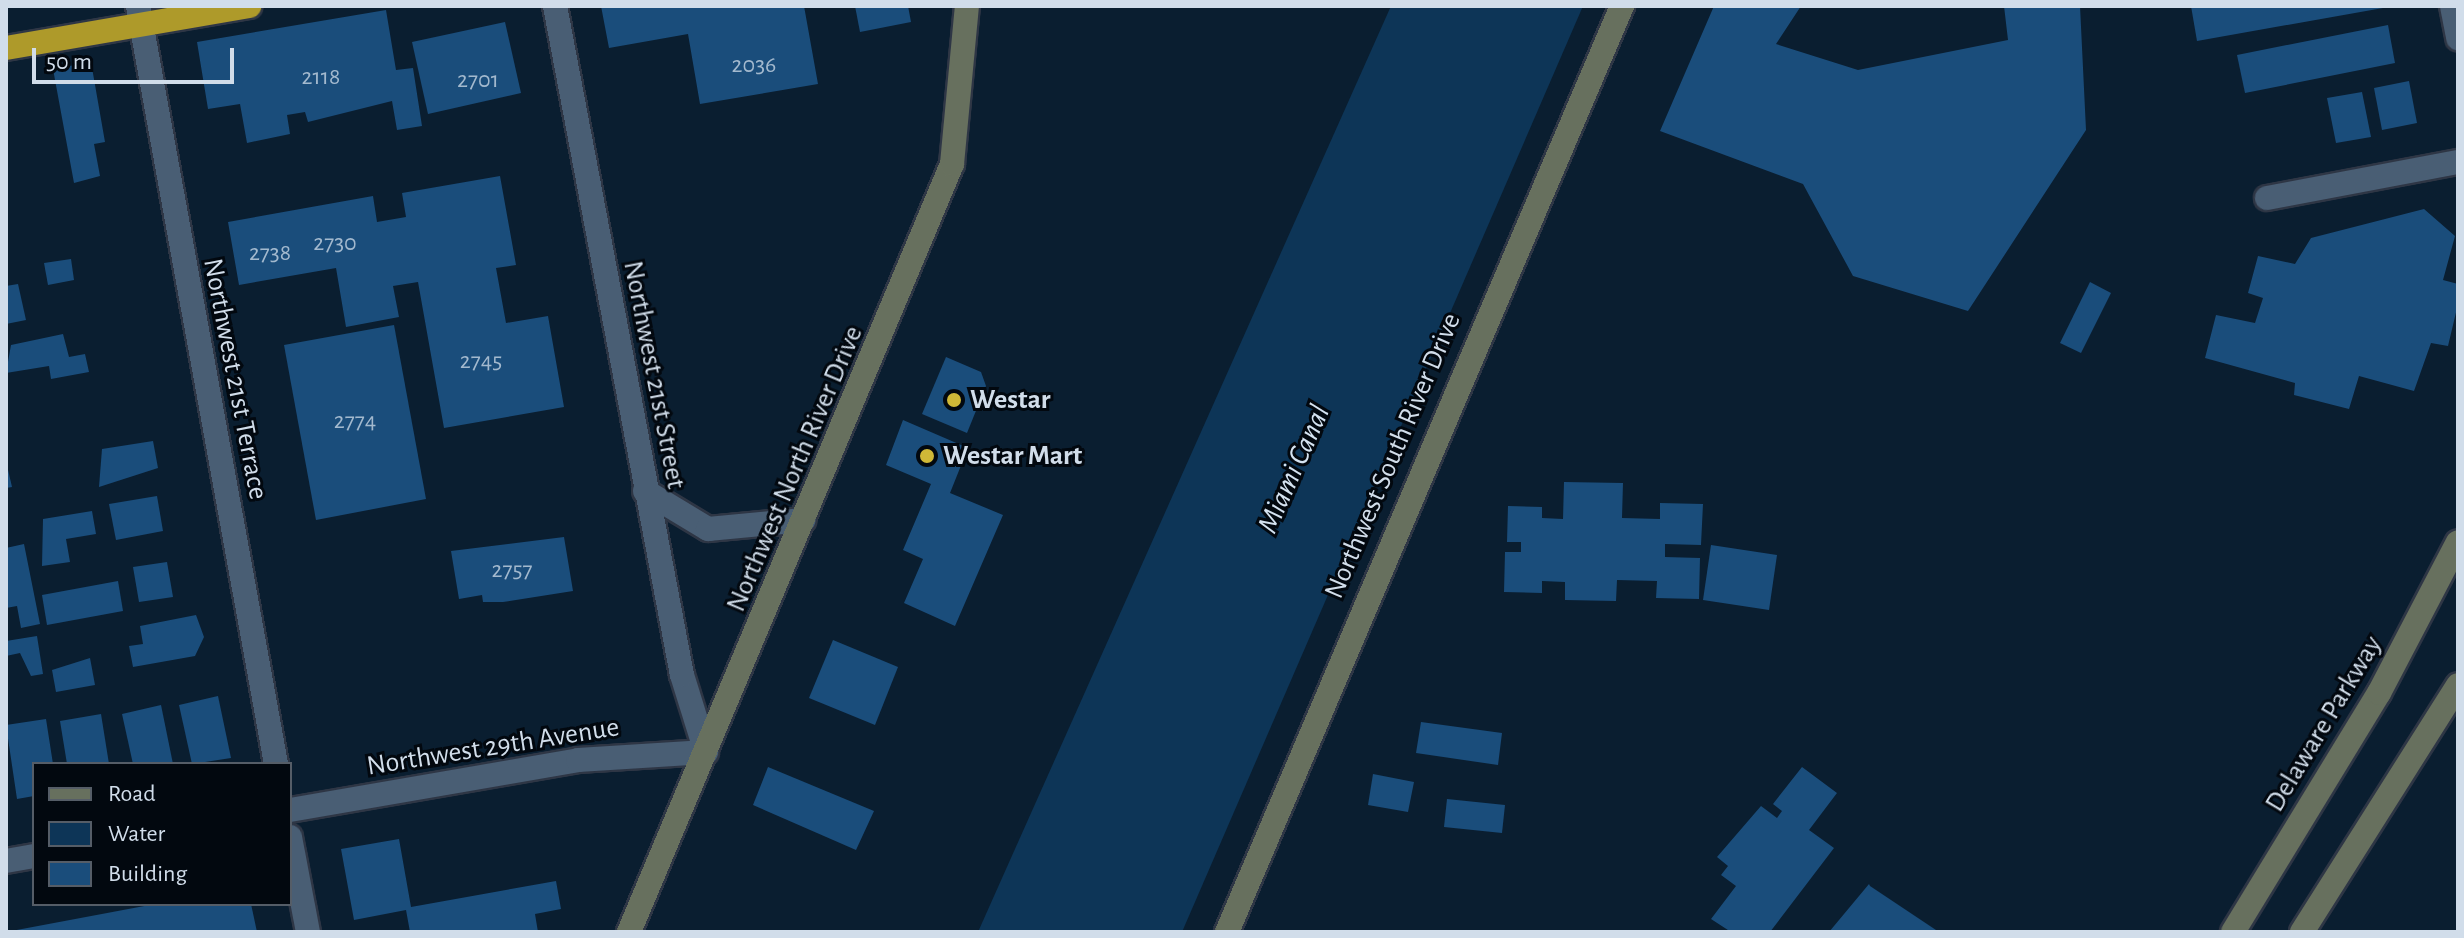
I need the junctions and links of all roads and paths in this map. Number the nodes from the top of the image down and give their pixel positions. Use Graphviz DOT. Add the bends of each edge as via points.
graph roads {
  1 [pos="249,6"];
  2 [pos="555,6"];
  3 [pos="1622,6"];
  4 [pos="2452,6"];
  5 [pos="967,12"];
  6 [pos="139,16"];
  7 [pos="2458,38"];
  8 [pos="6,48"];
  9 [pos="2458,162"];
  10 [pos="2267,198"];
  11 [pos="645,491"];
  12 [pos="804,520"];
  13 [pos="2458,542"];
  14 [pos="2458,685"];
  15 [pos="706,752"];
  16 [pos="276,762"];
  17 [pos="292,810"];
  18 [pos="292,848"];
  19 [pos="32,856"];
  20 [pos="6,861"];
  21 [pos="308,932"];
  22 [pos="629,932"];
  23 [pos="1227,932"];
  24 [pos="2233,932"];
  25 [pos="2302,932"];
  1 -- 6 [label="highway"];
  2 -- 11 [label="street, Northwest 21st Street"];
  3 -- 23 [label="street, Northwest South River Drive"];
  4 -- 7 [label="street"];
  5 -- 12 [label="street, Northwest North River Drive" via="952,164"];
  6 -- 8 [label="highway"];
  6 -- 16 [label="street, Northwest 21st Terrace"];
  9 -- 10 [label="street"];
  11 -- 12 [label="street" via="708,529"];
  11 -- 15 [label="street, Northwest 21st Street" via="682,675"];
  12 -- 15 [label="street, Northwest North River Drive"];
  13 -- 24 [label="street, Delaware Parkway" via="2379,693"];
  14 -- 25 [label="street"];
  15 -- 17 [label="street, Northwest 29th Avenue" via="578,760"];
  15 -- 22 [label="street, Northwest North River Drive"];
  18 -- 21 [label="street"];
  19 -- 20 [label="street"];
}
